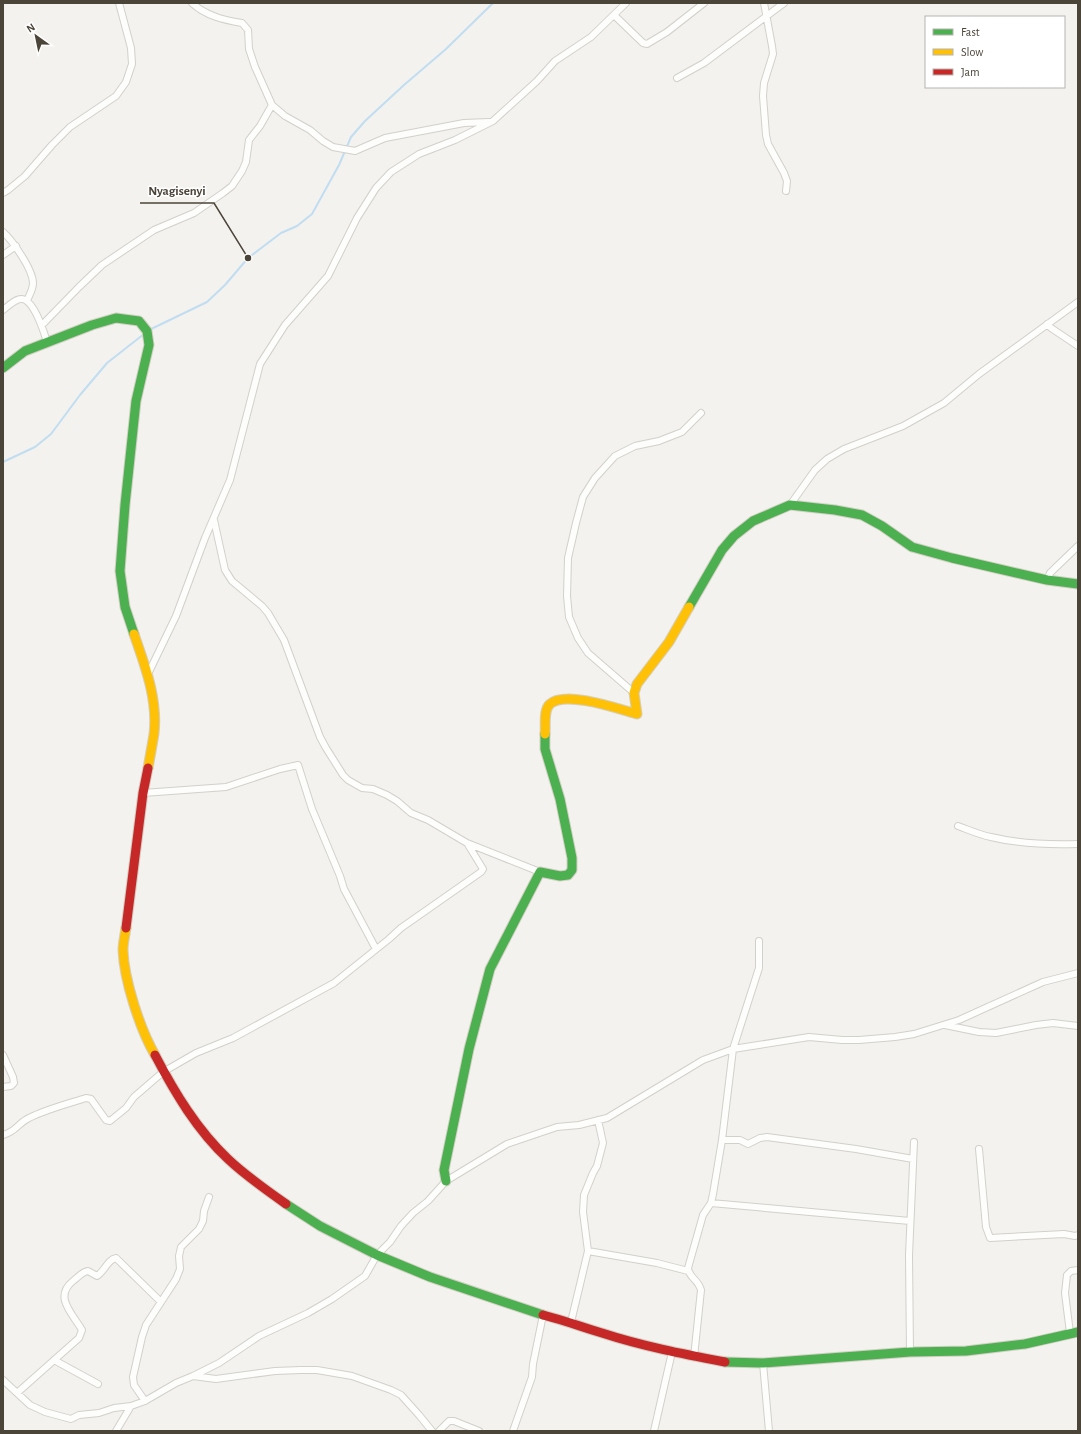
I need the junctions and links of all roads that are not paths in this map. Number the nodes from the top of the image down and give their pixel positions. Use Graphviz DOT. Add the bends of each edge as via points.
graph roads {
  1 [pos="119,3"];
  2 [pos="192,3"];
  3 [pos="626,3"];
  4 [pos="704,3"];
  5 [pos="764,3"];
  6 [pos="784,3"];
  7 [pos="614,15"];
  8 [pos="767,17"];
  9 [pos="677,78"];
  10 [pos="272,105"];
  11 [pos="493,121"];
  12 [pos="786,191"];
  13 [pos="3,193"];
  14 [pos="3,232"];
  15 [pos="16,246"];
  16 [pos="3,255"];
  17 [pos="27,301"];
  18 [pos="1078,302"];
  19 [pos="3,310"];
  20 [pos="1048,324"];
  21 [pos="42,325"];
  22 [pos="47,342"];
  23 [pos="1078,346"];
  24 [pos="3,368"];
  25 [pos="701,413"];
  26 [pos="790,505"];
  27 [pos="214,520"];
  28 [pos="1078,546"];
  29 [pos="1047,580"];
  30 [pos="1078,584"];
  31 [pos="148,674"];
  32 [pos="633,692"];
  33 [pos="143,793"];
  34 [pos="958,826"];
  35 [pos="467,843"];
  36 [pos="1078,844"];
  37 [pos="540,872"];
  38 [pos="759,941"];
  39 [pos="376,949"];
  40 [pos="1078,973"];
  41 [pos="944,1025"];
  42 [pos="1078,1026"];
  43 [pos="733,1049"];
  44 [pos="3,1055"];
  45 [pos="163,1072"];
  46 [pos="3,1087"];
  47 [pos="598,1120"];
  48 [pos="3,1135"];
  49 [pos="722,1140"];
  50 [pos="914,1142"];
  51 [pos="979,1148"];
  52 [pos="913,1159"];
  53 [pos="446,1181"];
  54 [pos="210,1197"];
  55 [pos="711,1203"];
  56 [pos="910,1221"];
  57 [pos="1078,1235"];
  58 [pos="588,1250"];
  59 [pos="377,1255"];
  60 [pos="1078,1270"];
  61 [pos="688,1271"];
  62 [pos="161,1302"];
  63 [pos="543,1315"];
  64 [pos="571,1322"];
  65 [pos="1074,1333"];
  66 [pos="672,1352"];
  67 [pos="910,1352"];
  68 [pos="694,1357"];
  69 [pos="54,1360"];
  70 [pos="763,1363"];
  71 [pos="194,1376"];
  72 [pos="3,1380"];
  73 [pos="98,1384"];
  74 [pos="17,1393"];
  75 [pos="145,1401"];
  76 [pos="131,1406"];
  77 [pos="116,1431"];
  78 [pos="432,1431"];
  79 [pos="439,1431"];
  80 [pos="479,1431"];
  81 [pos="513,1431"];
  82 [pos="654,1431"];
  83 [pos="769,1431"];
  1 -- 13 [label="street" via="131,48 132,64 126,82 116,96 70,127 25,176"];
  2 -- 10 [label="street" via="218,19 242,23 245,26 248,30 250,50"];
  3 -- 7 [label="street"];
  4 -- 7 [label="street" via="647,44"];
  5 -- 8 [label="street"];
  6 -- 8 [label="street"];
  7 -- 11 [label="street" via="591,37 555,61 538,81"];
  8 -- 9 [label="street" via="704,63"];
  8 -- 12 [label="street" via="773,54 764,83 766,135 787,181"];
  10 -- 11 [label="street" via="333,147 355,151 385,138 464,122"];
  10 -- 21 [label="street" via="260,126 251,135 246,162 232,186 194,213 154,230 102,265"];
  11 -- 27 [label="street" via="419,154 391,172 376,188 357,218 328,276 285,325 260,364 230,480"];
  14 -- 15 [label="street"];
  15 -- 16 [label="street"];
  15 -- 17 [label="street" via="32,275 33,288"];
  17 -- 19 [label="street" via="18,299"];
  17 -- 21 [label="street"];
  18 -- 20 [label="street"];
  20 -- 23 [label="street"];
  20 -- 26 [label="street" via="944,403 903,426 844,449 827,459 815,470"];
  21 -- 22 [label="street"];
  22 -- 24 [label="main road" via="25,351"];
  22 -- 31 [label="main road" via="116,318 139,321 147,331 149,345 136,401 124,505 120,571 125,607"];
  25 -- 32 [label="street" via="682,432 659,441 635,446 615,456 595,478 583,497 576,523 568,558 569,617 588,653"];
  26 -- 29 [label="main road" via="862,515 912,547"];
  26 -- 32 [label="main road" via="753,521 734,536 722,550 669,642 636,684"];
  27 -- 31 [label="street" via="176,616"];
  27 -- 35 [label="street" via="226,570 232,582 262,606 272,619 284,640 320,737 343,775 362,788 388,795 411,813"];
  28 -- 29 [label="street" via="1050,572"];
  29 -- 30 [label="main road"];
  31 -- 33 [label="main road" via="153,697 154,733"];
  32 -- 37 [label="main road" via="638,710 636,714 586,700 558,699 549,704 546,711 545,750 560,799 572,870 568,875 560,876"];
  33 -- 39 [label="street" via="226,787 298,765 312,809 344,889"];
  33 -- 45 [label="main road" via="123,949 127,982 148,1044"];
  34 -- 36 [label="street" via="990,837 1018,842"];
  35 -- 37 [label="street"];
  35 -- 39 [label="street" via="483,869 481,872 401,928"];
  37 -- 53 [label="main road" via="490,969 460,1091 444,1170"];
  38 -- 43 [label="street" via="758,968"];
  39 -- 45 [label="street" via="334,983 233,1038 196,1052"];
  40 -- 41 [label="street" via="1043,982"];
  41 -- 42 [label="street" via="996,1034 1036,1024"];
  41 -- 43 [label="street" via="895,1038 842,1040 809,1037"];
  43 -- 47 [label="street" via="703,1060 607,1118"];
  43 -- 49 [label="street"];
  44 -- 46 [label="street" via="14,1083"];
  45 -- 48 [label="street" via="110,1121 102,1117 91,1099 86,1098 27,1118 12,1132"];
  45 -- 59 [label="main road" via="204,1134 228,1159 257,1183 320,1226"];
  47 -- 53 [label="street" via="557,1127 507,1144"];
  47 -- 58 [label="street" via="602,1143 597,1166 584,1195 582,1212"];
  49 -- 52 [label="street" via="740,1140 748,1144 767,1137"];
  49 -- 55 [label="street"];
  50 -- 52 [label="street"];
  51 -- 57 [label="street" via="986,1227 990,1238"];
  52 -- 56 [label="street"];
  53 -- 59 [label="street" via="405,1222"];
  54 -- 62 [label="street" via="204,1211 204,1221 181,1248 178,1256 180,1269"];
  55 -- 56 [label="street"];
  55 -- 61 [label="street" via="703,1215"];
  56 -- 67 [label="street"];
  58 -- 61 [label="street"];
  58 -- 64 [label="street"];
  59 -- 63 [label="main road" via="430,1277"];
  59 -- 71 [label="street" via="365,1276 332,1299 259,1336"];
  60 -- 65 [label="street" via="1067,1275 1065,1292"];
  61 -- 68 [label="street" via="701,1290"];
  62 -- 69 [label="street" via="116,1258 112,1259 99,1275 95,1276 86,1271 70,1283 64,1298 82,1333"];
  62 -- 75 [label="street" via="146,1325 133,1377 134,1385"];
  63 -- 64 [label="main road"];
  63 -- 81 [label="street" via="532,1377"];
  64 -- 66 [label="main road"];
  65 -- 67 [label="main road" via="1017,1345 966,1351"];
  66 -- 68 [label="main road"];
  66 -- 82 [label="street"];
  67 -- 70 [label="main road"];
  68 -- 70 [label="main road" via="730,1363"];
  69 -- 73 [label="street"];
  69 -- 74 [label="street"];
  70 -- 83 [label="street"];
  71 -- 75 [label="street"];
  71 -- 78 [label="street" via="216,1379 301,1370 352,1376 401,1395"];
  72 -- 74 [label="street"];
  74 -- 76 [label="street" via="45,1412 71,1419 80,1415"];
  75 -- 76 [label="street"];
  76 -- 77 [label="street"];
  79 -- 80 [label="street" via="449,1421"];
}
